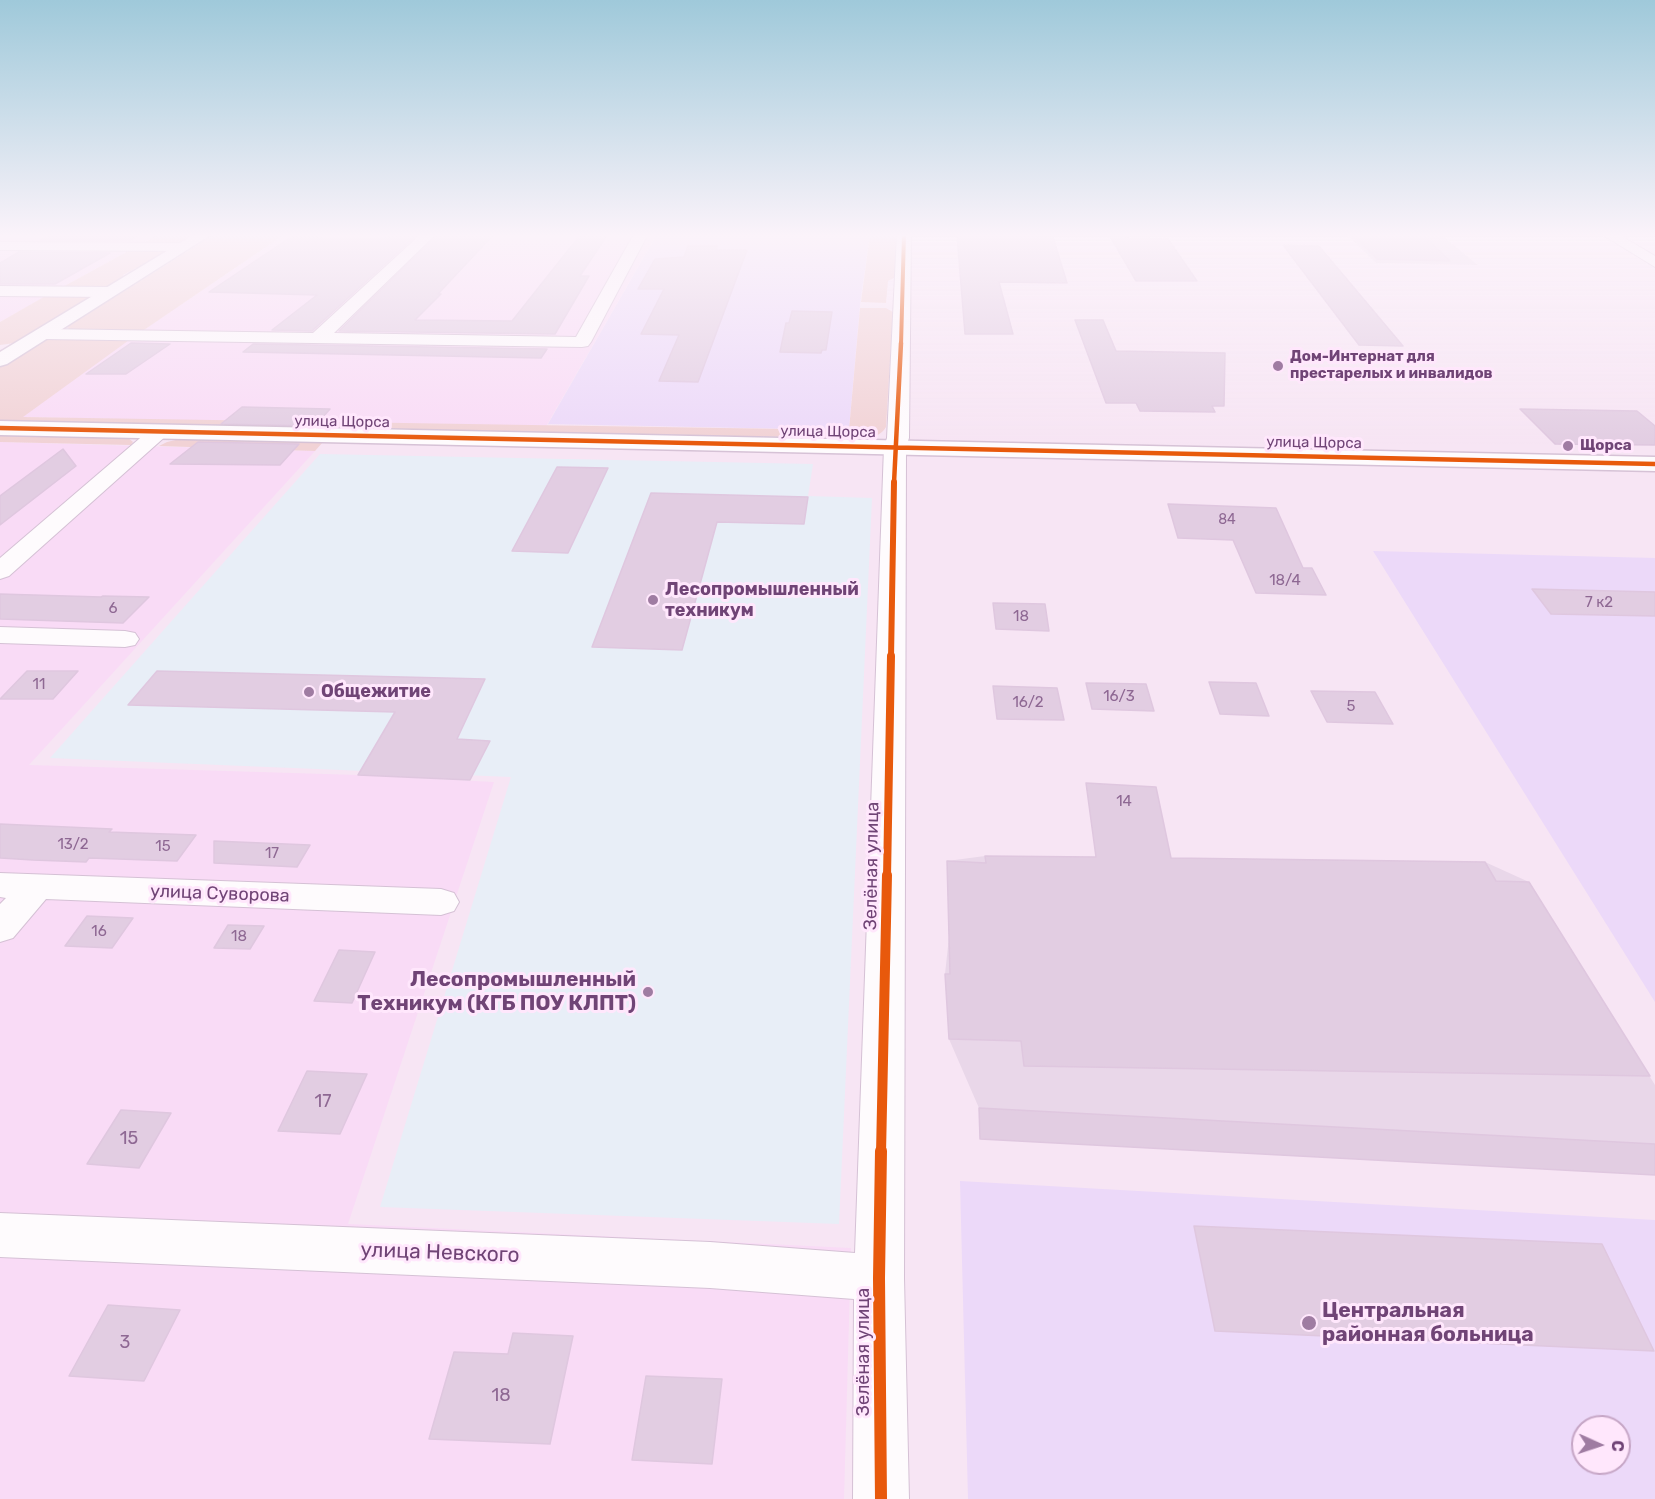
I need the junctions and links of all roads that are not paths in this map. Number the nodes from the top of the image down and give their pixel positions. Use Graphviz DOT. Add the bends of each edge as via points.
graph roads {
  1 [pos="91,304"];
  2 [pos="354,304"];
  3 [pos="603,304"];
  4 [pos="902,304"];
  5 [pos="43,334"];
  6 [pos="317,339"];
  7 [pos="5,354"];
  8 [pos="0,428"];
  9 [pos="160,431"];
  10 [pos="895,447"];
  11 [pos="1655,464"];
  12 [pos="0,571"];
  13 [pos="0,635"];
  14 [pos="124,639"];
  15 [pos="0,885"];
  16 [pos="36,887"];
  17 [pos="441,902"];
  18 [pos="0,929"];
  19 [pos="0,1235"];
  20 [pos="879,1278"];
  21 [pos="881,1499"];
  1 -- 5 [label="street"];
  2 -- 6 [label="street"];
  3 -- 6 [label="street" via="582,342"];
  4 -- 10 [label="street, Зелёная улица"];
  5 -- 6 [label="street"];
  5 -- 7 [label="street"];
  8 -- 9 [label="street, улица Щорса"];
  9 -- 10 [label="street, улица Щорса"];
  9 -- 12 [label="street"];
  10 -- 11 [label="street, улица Щорса"];
  10 -- 20 [label="street, Зелёная улица"];
  13 -- 14 [label="street"];
  15 -- 16 [label="street, улица Суворова"];
  16 -- 17 [label="street, улица Суворова"];
  16 -- 18 [label="street"];
  19 -- 20 [label="street, улица Невского" via="710,1265"];
  20 -- 21 [label="street, Зелёная улица"];
}
